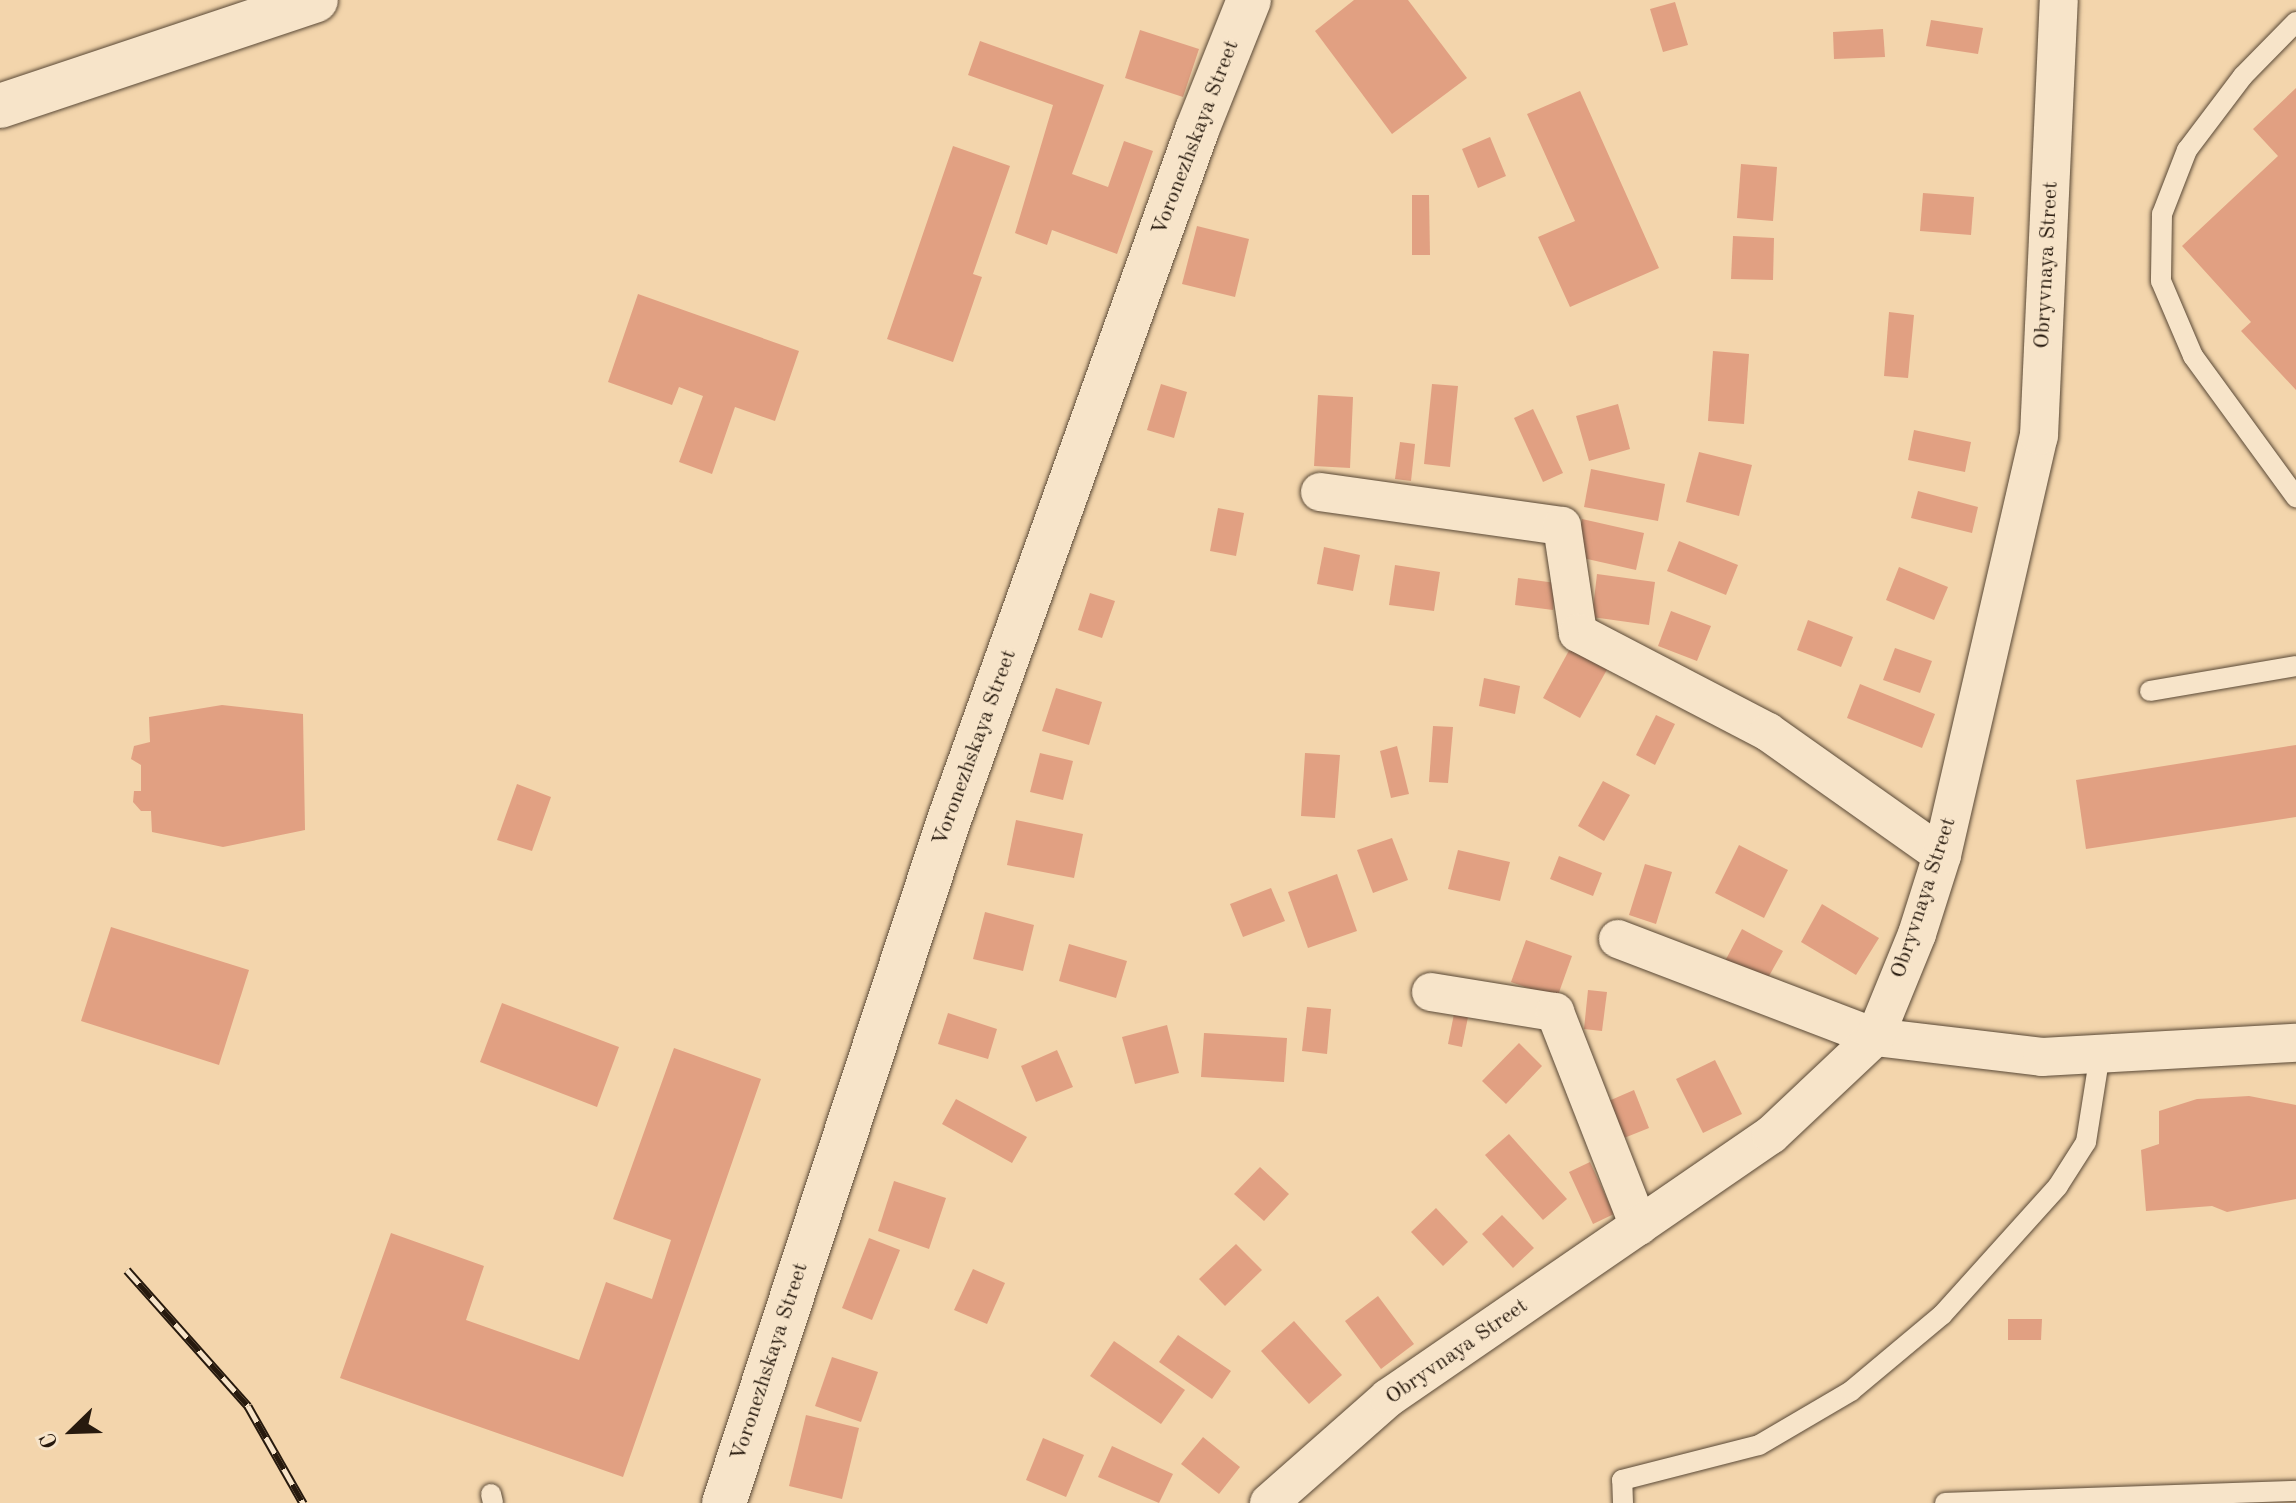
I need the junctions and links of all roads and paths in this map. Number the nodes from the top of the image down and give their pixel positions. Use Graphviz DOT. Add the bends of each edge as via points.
graph roads {
  1 [pos="316,0"];
  2 [pos="1249,0"];
  3 [pos="2059,0"];
  4 [pos="2296,22"];
  5 [pos="0,106"];
  6 [pos="1320,492"];
  7 [pos="2296,497"];
  8 [pos="2296,666"];
  9 [pos="2150,691"];
  10 [pos="1942,855"];
  11 [pos="1618,939"];
  12 [pos="1431,992"];
  13 [pos="1875,1037"];
  14 [pos="2296,1043"];
  15 [pos="2100,1054"];
  16 [pos="1639,1226"];
  17 [pos="2296,1491"];
  18 [pos="724,1503"];
  19 [pos="1269,1503"];
  20 [pos="1623,1503"];
  21 [pos="1945,1503"];
  1 -- 5 [label="street"];
  2 -- 18 [label="street, Voronezhskaya Street" via="1197,130 949,820"];
  3 -- 10 [label="street, Obryvnaya Street" via="2039,436"];
  4 -- 7 [label="lane" via="2243,76 2187,150 2162,214 2161,281 2193,356"];
  6 -- 10 [label="street" via="1562,526 1578,633 1768,732"];
  8 -- 9 [label="lane"];
  10 -- 13 [label="street, Obryvnaya Street"];
  11 -- 13 [label="street"];
  12 -- 16 [label="street" via="1555,1012"];
  13 -- 15 [label="street" via="2042,1057"];
  13 -- 16 [label="street, Obryvnaya Street" via="1771,1135"];
  14 -- 15 [label="street"];
  15 -- 20 [label="lane" via="2086,1142 2058,1186 1942,1315 1851,1391 1759,1445 1622,1480"];
  16 -- 19 [label="street, Obryvnaya Street" via="1388,1398"];
  17 -- 21 [label="lane"];
}
